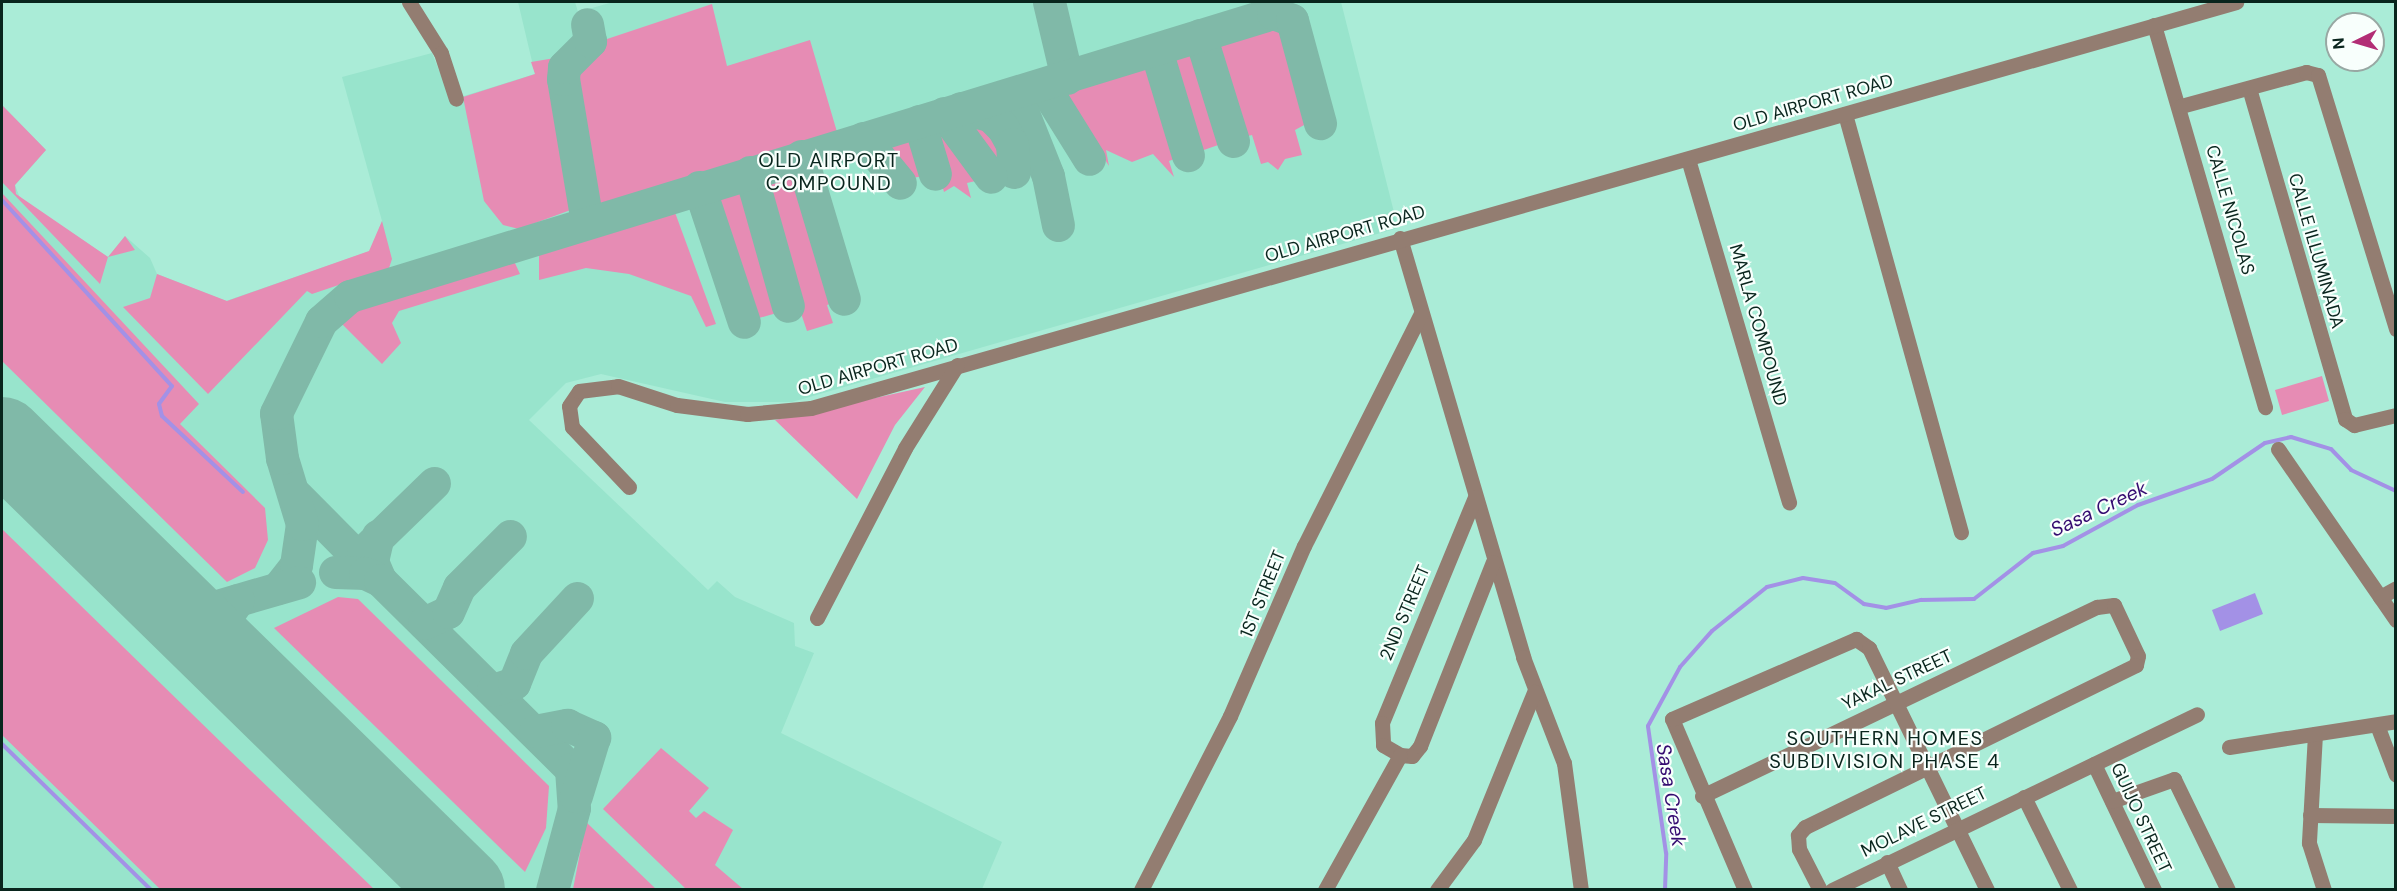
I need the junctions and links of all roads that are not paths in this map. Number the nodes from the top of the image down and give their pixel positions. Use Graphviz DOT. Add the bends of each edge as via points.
graph roads {
  1 [pos="409,2"];
  2 [pos="2236,2"];
  3 [pos="2154,25"];
  4 [pos="2249,87"];
  5 [pos="456,99"];
  6 [pos="2181,106"];
  7 [pos="1845,114"];
  8 [pos="1688,159"];
  9 [pos="1400,238"];
  10 [pos="1420,313"];
  11 [pos="2393,313"];
  12 [pos="2396,329"];
  13 [pos="957,365"];
  14 [pos="2265,407"];
  15 [pos="2396,415"];
  16 [pos="2278,449"];
  17 [pos="628,487"];
  18 [pos="1475,497"];
  19 [pos="1789,502"];
  20 [pos="1961,532"];
  21 [pos="1493,562"];
  22 [pos="2396,588"];
  23 [pos="2380,597"];
  24 [pos="817,618"];
  25 [pos="2396,620"];
  26 [pos="1534,692"];
  27 [pos="1897,703"];
  28 [pos="2197,714"];
  29 [pos="2396,722"];
  30 [pos="2377,724"];
  31 [pos="2315,734"];
  32 [pos="2229,747"];
  33 [pos="1400,755"];
  34 [pos="1926,764"];
  35 [pos="2094,764"];
  36 [pos="2396,775"];
  37 [pos="1702,796"];
  38 [pos="2024,797"];
  39 [pos="2112,801"];
  40 [pos="2310,815"];
  41 [pos="2396,816"];
  42 [pos="1957,826"];
  43 [pos="1887,862"];
  44 [pos="1739,887"];
  45 [pos="1141,890"];
  46 [pos="1325,890"];
  47 [pos="1437,890"];
  48 [pos="1581,890"];
  49 [pos="1820,890"];
  50 [pos="1832,890"];
  51 [pos="1900,890"];
  52 [pos="1987,890"];
  53 [pos="2070,890"];
  54 [pos="2154,890"];
  55 [pos="2228,890"];
  56 [pos="2324,890"];
  1 -- 5 [label="street" via="441,53"];
  2 -- 3 [label="street, OLD AIRPORT ROAD"];
  3 -- 6 [label="street, CALLE NICOLAS"];
  3 -- 7 [label="street, OLD AIRPORT ROAD"];
  4 -- 6 [label="street"];
  4 -- 11 [label="street" via="2315,72"];
  4 -- 15 [label="street, CALLE ILLUMINADA" via="2349,423"];
  6 -- 14 [label="street, CALLE NICOLAS"];
  7 -- 8 [label="street, OLD AIRPORT ROAD"];
  7 -- 20 [label="street"];
  8 -- 9 [label="street, OLD AIRPORT ROAD"];
  8 -- 19 [label="street, MARLA COMPOUND"];
  9 -- 10 [label="street"];
  9 -- 13 [label="street, OLD AIRPORT ROAD"];
  10 -- 18 [label="street"];
  10 -- 45 [label="street, 1ST STREET" via="1304,546 1230,716"];
  11 -- 12 [label="street"];
  13 -- 17 [label="street, OLD AIRPORT ROAD" via="829,404 770,414 677,405 608,385 579,391 569,406 572,428"];
  13 -- 24 [label="street" via="905,447"];
  16 -- 23 [label="street"];
  18 -- 21 [label="street"];
  18 -- 33 [label="street, 2ND STREET" via="1389,701 1381,731 1383,746"];
  21 -- 26 [label="street"];
  21 -- 33 [label="street" via="1420,746 1412,756"];
  22 -- 23 [label="street"];
  23 -- 25 [label="street"];
  26 -- 47 [label="street" via="1474,840"];
  26 -- 48 [label="street" via="1569,783"];
  27 -- 34 [label="street"];
  27 -- 34 [label="street, YAKAL STREET" via="2110,604 2123,620 2138,661"];
  27 -- 37 [label="street, YAKAL STREET"];
  27 -- 37 [label="street" via="1864,642 1850,639 1672,719"];
  28 -- 35 [label="street, MOLAVE STREET"];
  29 -- 30 [label="street"];
  30 -- 31 [label="street"];
  30 -- 36 [label="street"];
  31 -- 32 [label="street"];
  31 -- 40 [label="street"];
  33 -- 46 [label="street"];
  34 -- 42 [label="street"];
  34 -- 49 [label="street" via="1801,831 1799,849"];
  35 -- 38 [label="street, MOLAVE STREET"];
  35 -- 39 [label="street, GUIJO STREET"];
  37 -- 44 [label="street"];
  38 -- 42 [label="street, MOLAVE STREET"];
  38 -- 53 [label="street"];
  39 -- 54 [label="street, GUIJO STREET"];
  39 -- 55 [label="street" via="2174,779"];
  40 -- 41 [label="street"];
  40 -- 56 [label="street" via="2311,857"];
  42 -- 43 [label="street, MOLAVE STREET"];
  42 -- 52 [label="street"];
  43 -- 50 [label="street, MOLAVE STREET"];
  43 -- 51 [label="street"];
}
